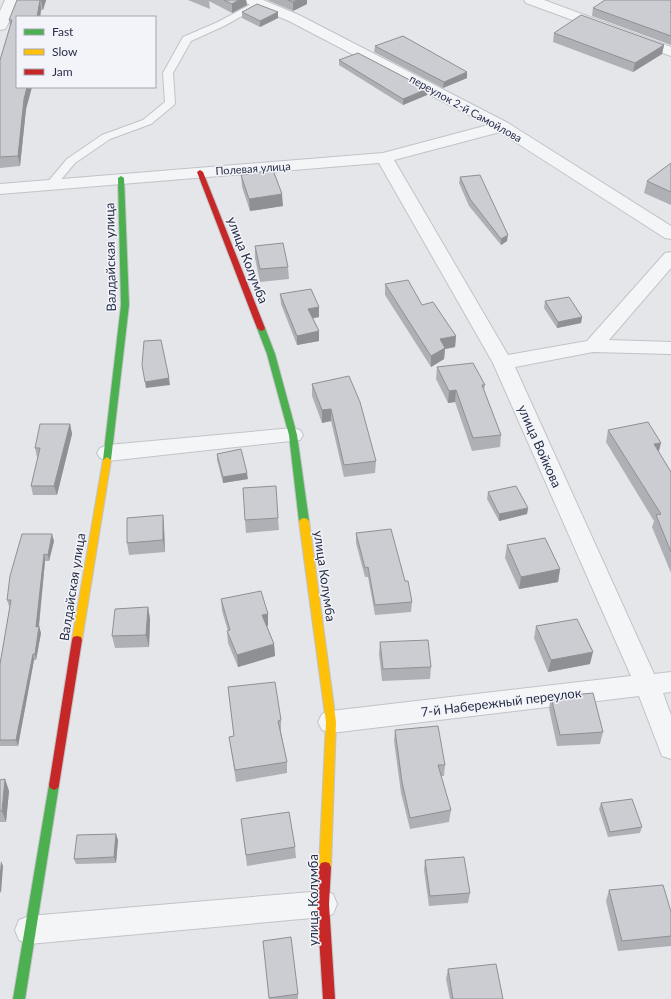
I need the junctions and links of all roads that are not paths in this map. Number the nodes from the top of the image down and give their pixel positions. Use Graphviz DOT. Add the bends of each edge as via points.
graph roads {
  1 [pos="12,0"];
  2 [pos="531,0"];
  3 [pos="255,2"];
  4 [pos="0,26"];
  5 [pos="671,52"];
  6 [pos="502,126"];
  7 [pos="384,158"];
  8 [pos="200,172"];
  9 [pos="122,178"];
  10 [pos="50,186"];
  11 [pos="0,188"];
  12 [pos="671,234"];
  13 [pos="671,257"];
  14 [pos="593,346"];
  15 [pos="671,348"];
  16 [pos="503,363"];
  17 [pos="293,435"];
  18 [pos="108,453"];
  19 [pos="659,684"];
  20 [pos="331,722"];
  21 [pos="671,748"];
  22 [pos="323,904"];
  23 [pos="30,930"];
  24 [pos="19,999"];
  25 [pos="329,999"];
  1 -- 4 [label="street"];
  2 -- 5 [label="street"];
  3 -- 6 [label="street, переулок 2-й Самойлова" via="294,18"];
  3 -- 10 [label="lane" via="221,24 187,39 168,73 170,103 147,122 106,137 71,161"];
  6 -- 7 [label="street, Полевая улица"];
  6 -- 12 [label="street, переулок 2-й Самойлова"];
  7 -- 8 [label="street, Полевая улица"];
  7 -- 16 [label="street, улица Войкова"];
  8 -- 9 [label="street, Полевая улица"];
  8 -- 17 [label="street, улица Колумба" via="271,354"];
  9 -- 10 [label="street, Полевая улица"];
  9 -- 18 [label="street, Валдайская улица" via="125,305"];
  10 -- 11 [label="street, Полевая улица"];
  13 -- 14 [label="street"];
  14 -- 15 [label="street"];
  14 -- 16 [label="street"];
  16 -- 19 [label="street, улица Войкова"];
  17 -- 18 [label="street"];
  17 -- 20 [label="street, улица Колумба"];
  18 -- 23 [label="street, Валдайская улица"];
  19 -- 20 [label="street, 7-й Набережный переулок"];
  19 -- 21 [label="street, улица Войкова"];
  20 -- 22 [label="street, улица Колумба"];
  22 -- 23 [label="street"];
  22 -- 25 [label="street, улица Колумба"];
  23 -- 24 [label="street, Валдайская улица"];
}
